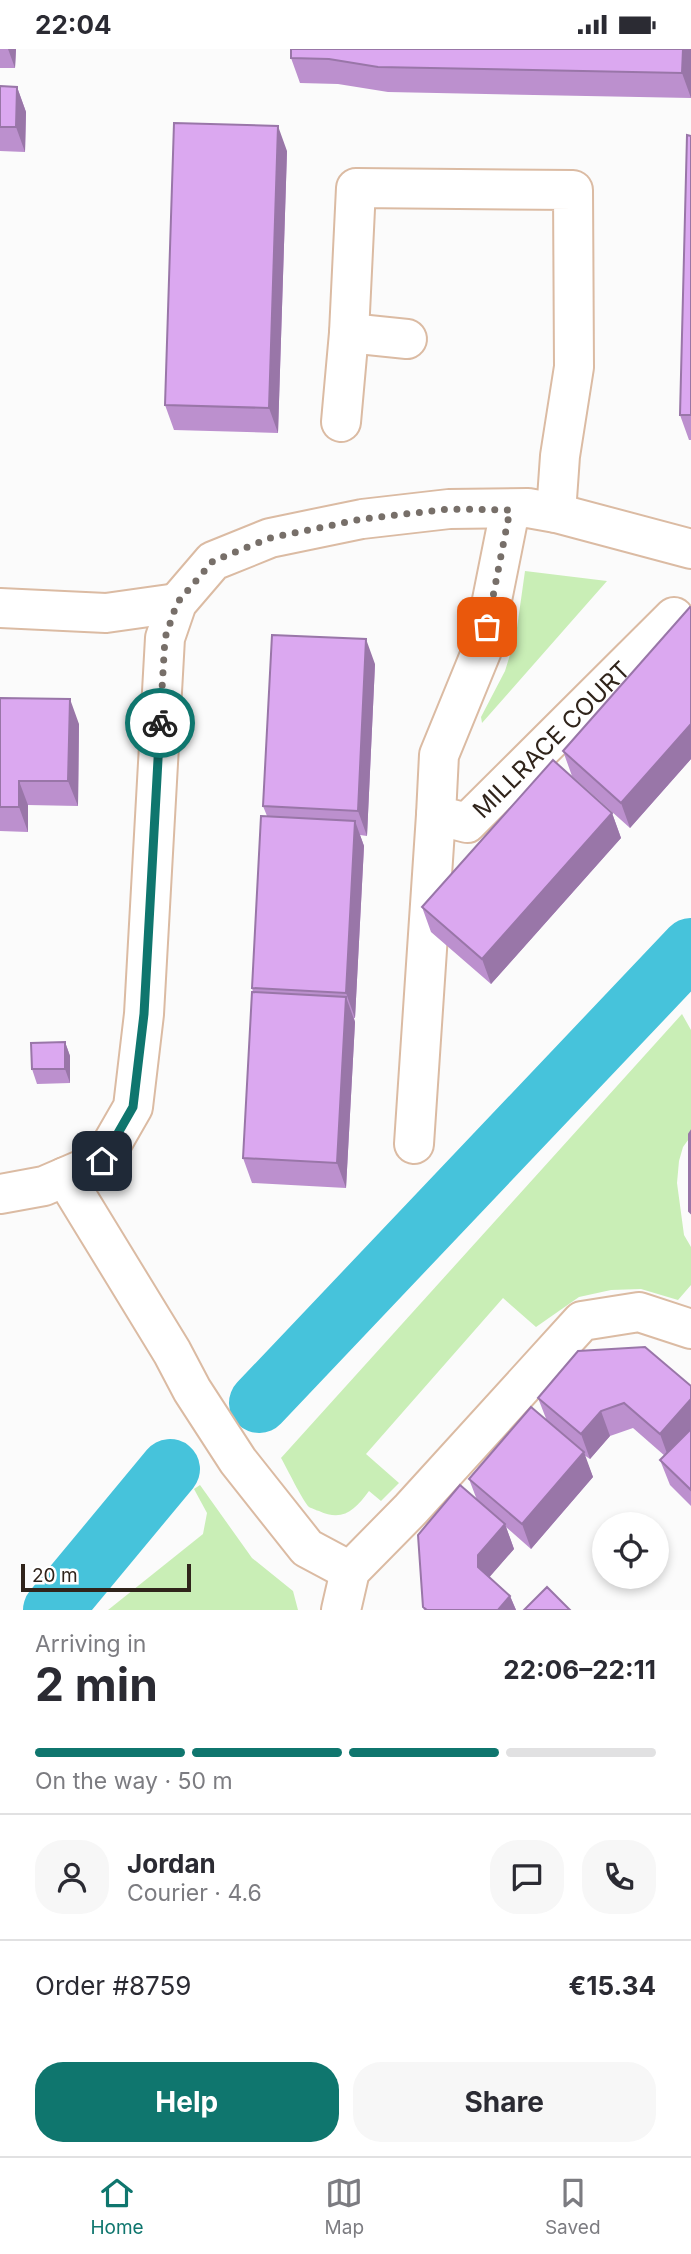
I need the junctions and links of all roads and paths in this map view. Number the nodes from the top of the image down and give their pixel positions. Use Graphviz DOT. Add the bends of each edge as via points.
graph roads {
  1 [pos="349,333"];
  2 [pos="407,339"];
  3 [pos="341,422"];
  4 [pos="510,510"];
  5 [pos="556,513"];
  6 [pos="691,549"];
  7 [pos="177,603"];
  8 [pos="0,608"];
  9 [pos="674,617"];
  10 [pos="436,815"];
  11 [pos="414,1144"];
  12 [pos="65,1177"];
  13 [pos="0,1194"];
  14 [pos="691,1329"];
  15 [pos="350,1571"];
  16 [pos="341,1610"];
  1 -- 2 [label="street"];
  1 -- 3 [label="street"];
  1 -- 5 [label="street" via="356,188 573,190 574,367"];
  4 -- 5 [label="street"];
  4 -- 7 [label="street" via="437,510 362,519 270,538 213,561"];
  4 -- 10 [label="street, MILLRACE COURT" via="482,650 439,755"];
  5 -- 6 [label="street"];
  7 -- 8 [label="street" via="106,613"];
  7 -- 12 [label="street" via="165,638 144,1014 133,1107 102,1161"];
  9 -- 10 [label="street, MILLRACE COURT" via="467,823"];
  10 -- 11 [label="street"];
  12 -- 13 [label="street"];
  12 -- 15 [label="street" via="238,1461 307,1548"];
  14 -- 15 [label="street" via="639,1312 582,1321"];
  15 -- 16 [label="street"];
}
